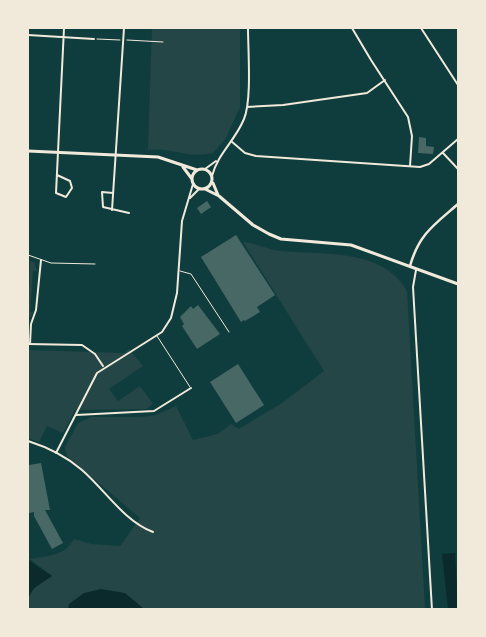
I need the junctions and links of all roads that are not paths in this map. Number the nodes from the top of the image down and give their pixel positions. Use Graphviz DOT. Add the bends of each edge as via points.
graph roads {
  1 [pos="64,28"];
  2 [pos="124,28"];
  3 [pos="248,28"];
  4 [pos="352,28"];
  5 [pos="421,28"];
  6 [pos="28,35"];
  7 [pos="63,38"];
  8 [pos="94,39"];
  9 [pos="386,80"];
  10 [pos="458,85"];
  11 [pos="247,107"];
  12 [pos="458,138"];
  13 [pos="230,141"];
  14 [pos="28,150"];
  15 [pos="58,152"];
  16 [pos="443,152"];
  17 [pos="115,154"];
  18 [pos="216,161"];
  19 [pos="410,166"];
  20 [pos="183,167"];
  21 [pos="205,169"];
  22 [pos="197,170"];
  23 [pos="458,170"];
  24 [pos="57,175"];
  25 [pos="212,176"];
  26 [pos="192,179"];
  27 [pos="212,182"];
  28 [pos="193,184"];
  29 [pos="199,189"];
  30 [pos="205,189"];
  31 [pos="113,193"];
  32 [pos="219,196"];
  33 [pos="190,198"];
  34 [pos="458,204"];
  35 [pos="112,210"];
  36 [pos="129,213"];
  37 [pos="28,255"];
  38 [pos="41,260"];
  39 [pos="95,264"];
  40 [pos="410,267"];
  41 [pos="416,270"];
  42 [pos="179,271"];
  43 [pos="458,284"];
  44 [pos="229,332"];
  45 [pos="156,336"];
  46 [pos="29,344"];
  47 [pos="104,367"];
  48 [pos="190,388"];
  49 [pos="76,415"];
  50 [pos="28,441"];
  51 [pos="56,453"];
  52 [pos="152,532"];
  53 [pos="432,610"];
  1 -- 7 [label="street"];
  2 -- 17 [label="street"];
  3 -- 11 [label="street"];
  4 -- 9 [label="street"];
  5 -- 10 [label="street"];
  6 -- 7 [label="street"];
  7 -- 8 [label="street"];
  7 -- 15 [label="street"];
  9 -- 11 [label="street" via="367,92"];
  9 -- 19 [label="street" via="402,104 411,126"];
  11 -- 13 [label="street"];
  12 -- 16 [label="street"];
  13 -- 18 [label="street"];
  13 -- 19 [label="street" via="245,153 256,156"];
  14 -- 15 [label="main road"];
  15 -- 17 [label="main road"];
  15 -- 24 [label="street"];
  16 -- 19 [label="street" via="426,166"];
  16 -- 23 [label="street"];
  17 -- 20 [label="main road" via="158,157"];
  17 -- 31 [label="street"];
  18 -- 21 [label="street"];
  18 -- 25 [label="street"];
  20 -- 22 [label="main road"];
  20 -- 26 [label="main road"];
  21 -- 22 [label="main road"];
  21 -- 25 [label="main road"];
  22 -- 26 [label="main road"];
  24 -- 24 [label="street" via="66,178 72,188 66,197 58,195"];
  25 -- 27 [label="main road"];
  26 -- 28 [label="main road"];
  27 -- 30 [label="main road"];
  27 -- 32 [label="main road"];
  28 -- 29 [label="main road"];
  28 -- 33 [label="street"];
  29 -- 30 [label="main road"];
  29 -- 33 [label="street"];
  30 -- 32 [label="main road"];
  31 -- 35 [label="street"];
  31 -- 35 [label="street" via="102,192 102,205"];
  32 -- 40 [label="main road" via="253,225 269,234 351,245"];
  33 -- 42 [label="street" via="182,221"];
  34 -- 40 [label="street" via="423,235"];
  35 -- 36 [label="street"];
  37 -- 38 [label="lane"];
  38 -- 39 [label="lane"];
  38 -- 46 [label="street"];
  40 -- 41 [label="main road"];
  41 -- 43 [label="main road"];
  41 -- 53 [label="street" via="413,287"];
  42 -- 44 [label="lane" via="191,274"];
  42 -- 45 [label="street" via="171,318"];
  45 -- 47 [label="street"];
  45 -- 48 [label="lane"];
  46 -- 47 [label="street" via="82,345 95,354"];
  47 -- 49 [label="street" via="97,372"];
  48 -- 49 [label="street" via="154,411"];
  49 -- 51 [label="street"];
  50 -- 51 [label="street"];
  51 -- 52 [label="street" via="81,469 122,510"];
}
